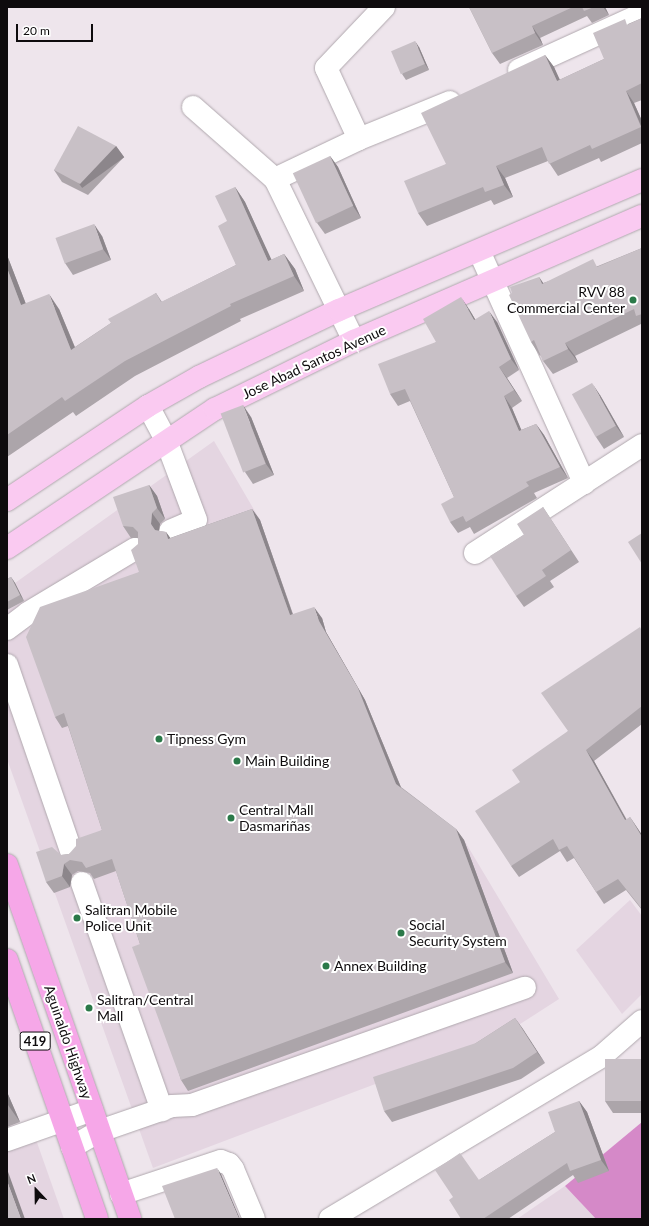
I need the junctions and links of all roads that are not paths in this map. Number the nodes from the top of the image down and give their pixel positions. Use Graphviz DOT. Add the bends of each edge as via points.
graph roads {
  1 [pos="384,7"];
  2 [pos="642,14"];
  3 [pos="501,78"];
  4 [pos="466,94"];
  5 [pos="193,107"];
  6 [pos="359,139"];
  7 [pos="275,179"];
  8 [pos="642,180"];
  9 [pos="642,216"];
  10 [pos="479,252"];
  11 [pos="492,283"];
  12 [pos="340,310"];
  13 [pos="354,342"];
  14 [pos="148,406"];
  15 [pos="166,440"];
  16 [pos="642,445"];
  17 [pos="584,483"];
  18 [pos="7,500"];
  19 [pos="170,531"];
  20 [pos="7,548"];
  21 [pos="135,549"];
  22 [pos="475,553"];
  23 [pos="7,630"];
  24 [pos="7,665"];
  25 [pos="72,854"];
  26 [pos="7,865"];
  27 [pos="82,883"];
  28 [pos="7,960"];
  29 [pos="525,988"];
  30 [pos="642,1021"];
  31 [pos="192,1105"];
  32 [pos="92,1110"];
  33 [pos="162,1110"];
  34 [pos="63,1121"];
  35 [pos="102,1136"];
  36 [pos="7,1140"];
  37 [pos="72,1147"];
  38 [pos="122,1194"];
  39 [pos="97,1219"];
  40 [pos="130,1219"];
  41 [pos="254,1219"];
  42 [pos="330,1219"];
  1 -- 6 [label="street" via="326,68"];
  2 -- 3 [label="street"];
  4 -- 6 [label="street"];
  5 -- 7 [label="street"];
  6 -- 7 [label="street"];
  7 -- 12 [label="street"];
  8 -- 10 [label="main road"];
  9 -- 11 [label="main road, Jose Abad Santos Avenue"];
  10 -- 11 [label="street"];
  10 -- 12 [label="main road"];
  11 -- 13 [label="main road, Jose Abad Santos Avenue"];
  11 -- 17 [label="street"];
  12 -- 13 [label="street"];
  12 -- 14 [label="main road" via="199,377"];
  13 -- 15 [label="main road, Jose Abad Santos Avenue" via="215,409"];
  14 -- 15 [label="street"];
  14 -- 18 [label="main road"];
  15 -- 19 [label="street" via="196,520"];
  15 -- 20 [label="main road, Jose Abad Santos Avenue"];
  16 -- 17 [label="street"];
  17 -- 22 [label="street"];
  21 -- 23 [label="street" via="28,612"];
  24 -- 25 [label="street"];
  26 -- 32 [label="highway, Aguinaldo Highway / 419"];
  27 -- 33 [label="street"];
  28 -- 34 [label="highway, 419"];
  29 -- 31 [label="street" via="480,995"];
  30 -- 42 [label="street" via="602,1056"];
  31 -- 33 [label="street"];
  31 -- 35 [label="street" via="177,1116"];
  32 -- 34 [label="street"];
  32 -- 35 [label="highway, Aguinaldo Highway / 419"];
  33 -- 35 [label="street"];
  34 -- 36 [label="street"];
  34 -- 37 [label="highway, 419"];
  35 -- 37 [label="street"];
  35 -- 38 [label="highway, Aguinaldo Highway / 419"];
  37 -- 39 [label="highway, 419"];
  38 -- 40 [label="highway, Aguinaldo Highway / 419"];
  38 -- 41 [label="street" via="220,1161 229,1164 233,1169"];
}
